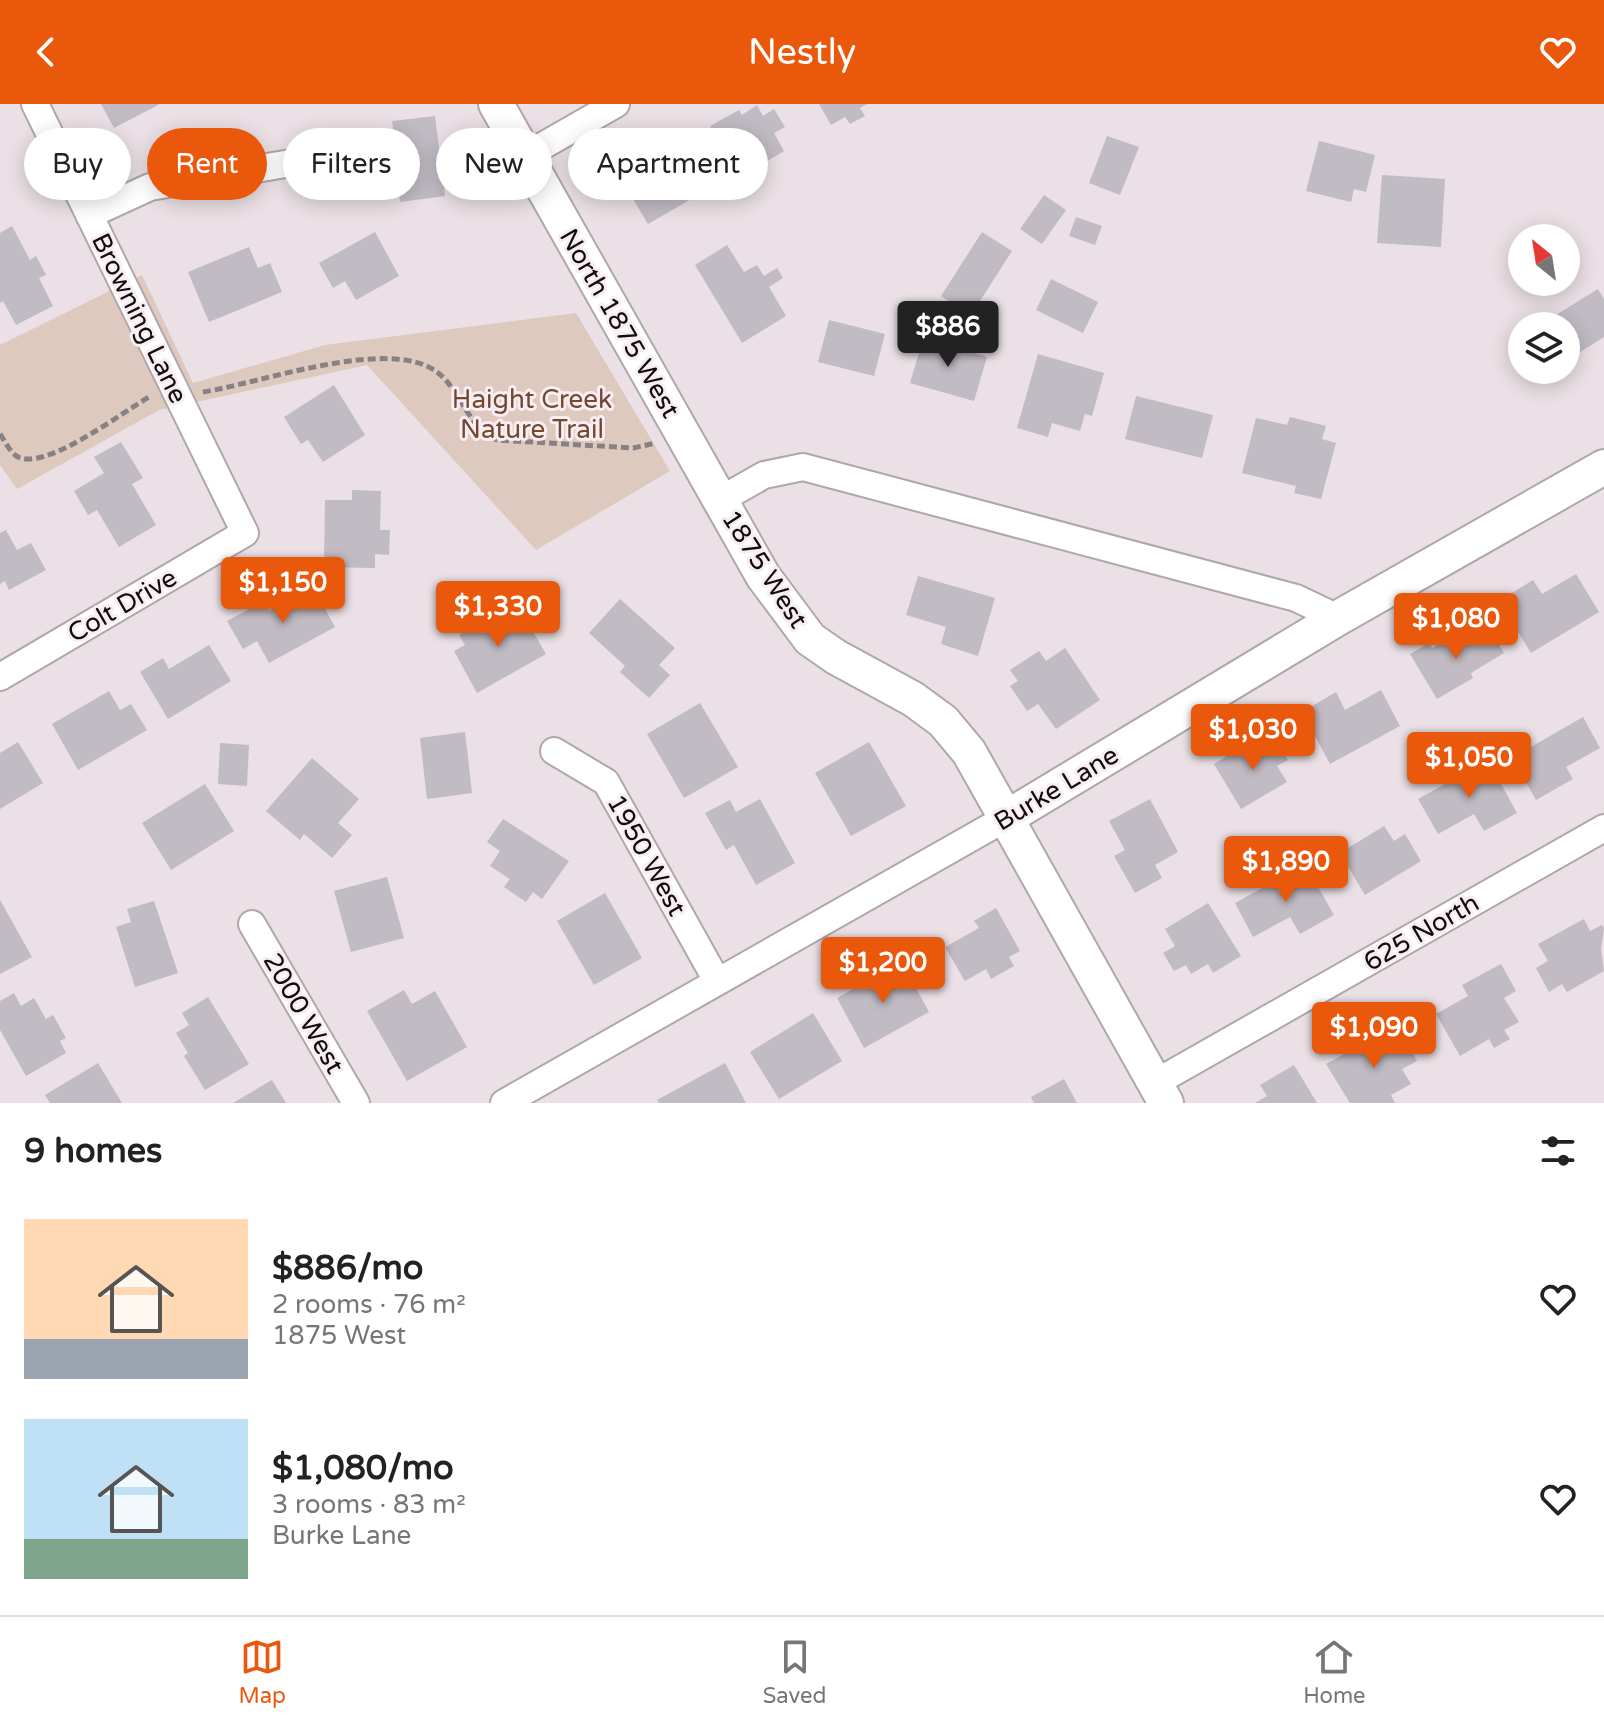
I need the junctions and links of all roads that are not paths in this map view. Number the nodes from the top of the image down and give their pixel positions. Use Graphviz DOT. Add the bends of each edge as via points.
graph roads {
  1 [pos="35,104"];
  2 [pos="496,104"];
  3 [pos="616,104"];
  4 [pos="509,128"];
  5 [pos="552,141"];
  6 [pos="283,164"];
  7 [pos="550,200"];
  8 [pos="89,215"];
  9 [pos="1604,467"];
  10 [pos="720,500"];
  11 [pos="245,533"];
  12 [pos="1338,618"];
  13 [pos="0,677"];
  14 [pos="554,751"];
  15 [pos="1006,818"];
  16 [pos="1604,828"];
  17 [pos="252,924"];
  18 [pos="717,981"];
  19 [pos="1161,1093"];
  20 [pos="356,1103"];
  21 [pos="504,1103"];
  1 -- 8 [label="street, Browning Lane"];
  2 -- 4 [label="street, North 1875 West"];
  3 -- 5 [label="street"];
  6 -- 8 [label="street" via="150,187"];
  7 -- 10 [label="street, North 1875 West"];
  8 -- 11 [label="street, Browning Lane"];
  9 -- 12 [label="street, Burke Lane"];
  10 -- 12 [label="street, 1875 West" via="764,475 803,467 1296,598"];
  10 -- 15 [label="street, 1875 West" via="763,576 810,639 943,721 969,752"];
  11 -- 13 [label="street, Colt Drive"];
  12 -- 15 [label="street, Burke Lane"];
  14 -- 18 [label="street, 1950 West" via="606,782"];
  15 -- 18 [label="street, Burke Lane"];
  15 -- 19 [label="street, 1875 West"];
  16 -- 19 [label="street, 625 North"];
  17 -- 20 [label="street, 2000 West"];
  18 -- 21 [label="street, Burke Lane"];
}
